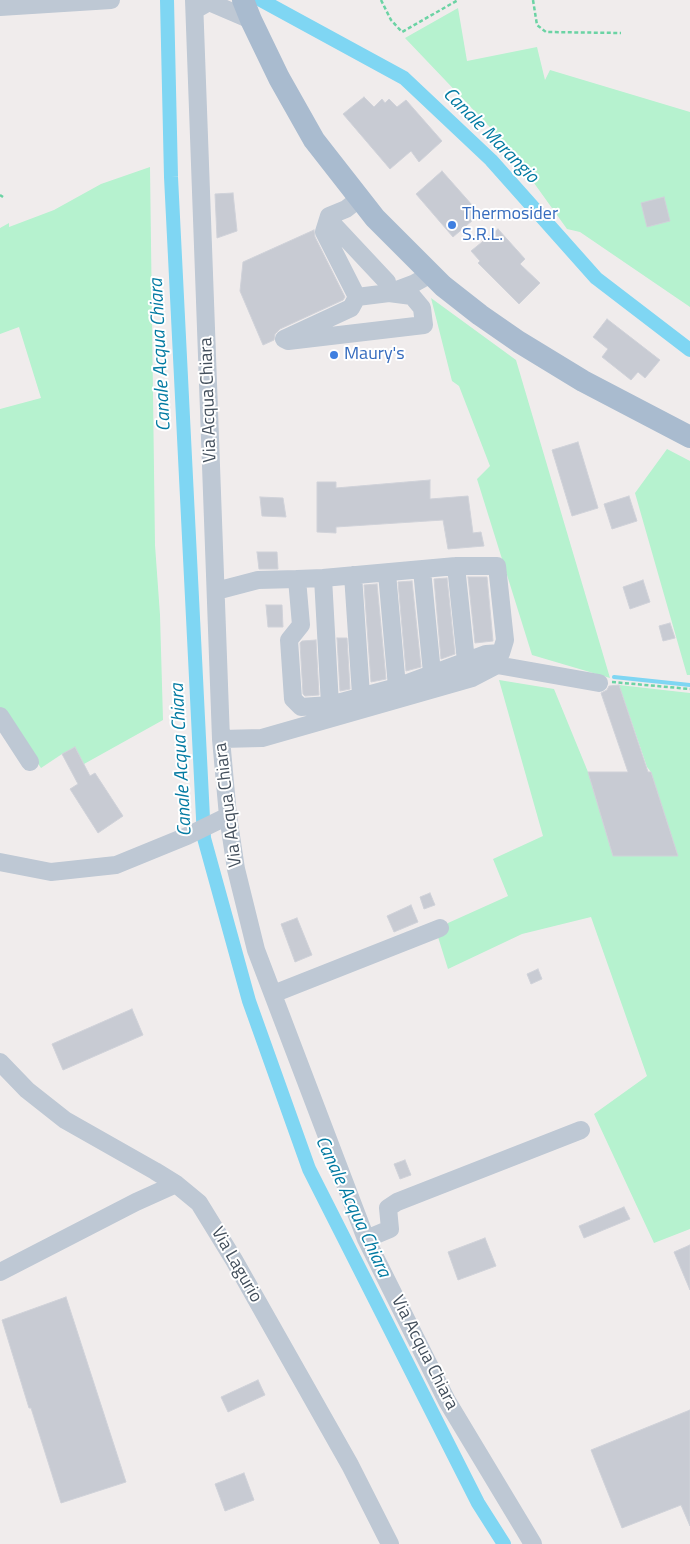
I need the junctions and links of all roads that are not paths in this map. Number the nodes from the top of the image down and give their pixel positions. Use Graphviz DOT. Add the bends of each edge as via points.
graph roads {
  1 [pos="111,0"];
  2 [pos="202,3"];
  3 [pos="0,7"];
  4 [pos="247,10"];
  5 [pos="360,198"];
  6 [pos="328,219"];
  7 [pos="431,274"];
  8 [pos="389,293"];
  9 [pos="358,297"];
  10 [pos="690,437"];
  11 [pos="456,566"];
  12 [pos="422,570"];
  13 [pos="388,573"];
  14 [pos="353,575"];
  15 [pos="322,578"];
  16 [pos="297,579"];
  17 [pos="216,591"];
  18 [pos="466,662"];
  19 [pos="432,673"];
  20 [pos="599,683"];
  21 [pos="397,687"];
  22 [pos="361,695"];
  23 [pos="330,705"];
  24 [pos="0,716"];
  25 [pos="221,739"];
  26 [pos="30,762"];
  27 [pos="222,819"];
  28 [pos="0,862"];
  29 [pos="440,928"];
  30 [pos="273,994"];
  31 [pos="0,1062"];
  32 [pos="581,1130"];
  33 [pos="176,1184"];
  34 [pos="366,1239"];
  35 [pos="0,1272"];
  36 [pos="390,1544"];
  37 [pos="533,1544"];
  1 -- 3 [label="street"];
  2 -- 4 [label="street"];
  2 -- 17 [label="street, Via Acqua Chiara"];
  4 -- 5 [label="main road" via="279,78 314,140"];
  5 -- 6 [label="street"];
  5 -- 7 [label="main road" via="375,218"];
  6 -- 8 [label="street" via="387,282"];
  6 -- 9 [label="street" via="324,232"];
  7 -- 8 [label="street"];
  7 -- 10 [label="main road" via="519,342 583,381"];
  8 -- 9 [label="street"];
  8 -- 9 [label="street" via="412,296 422,308 424,324 284,339 351,308"];
  11 -- 12 [label="street"];
  11 -- 18 [label="street"];
  11 -- 18 [label="street" via="497,566 505,640 501,653 486,654"];
  12 -- 13 [label="street"];
  12 -- 19 [label="street"];
  13 -- 14 [label="street"];
  13 -- 21 [label="street"];
  14 -- 15 [label="street"];
  14 -- 22 [label="street"];
  15 -- 16 [label="street"];
  15 -- 23 [label="street"];
  16 -- 17 [label="street" via="258,580"];
  16 -- 23 [label="street" via="301,625 289,640 293,699 300,707"];
  17 -- 25 [label="street, Via Acqua Chiara"];
  18 -- 19 [label="street"];
  19 -- 21 [label="street"];
  20 -- 25 [label="street" via="497,666 472,678 262,738"];
  21 -- 22 [label="street"];
  22 -- 23 [label="street"];
  24 -- 26 [label="street"];
  25 -- 27 [label="street, Via Acqua Chiara"];
  27 -- 28 [label="street" via="116,865 50,872"];
  27 -- 30 [label="street, Via Acqua Chiara" via="256,950"];
  29 -- 30 [label="street"];
  30 -- 34 [label="street, Via Acqua Chiara"];
  31 -- 33 [label="street, Via Lagurio" via="27,1090 65,1120"];
  32 -- 34 [label="street" via="397,1202 388,1208 390,1229"];
  33 -- 35 [label="street"];
  33 -- 36 [label="street, Via Lagurio" via="199,1203 234,1260"];
  34 -- 37 [label="street, Via Acqua Chiara" via="447,1401"];
}
